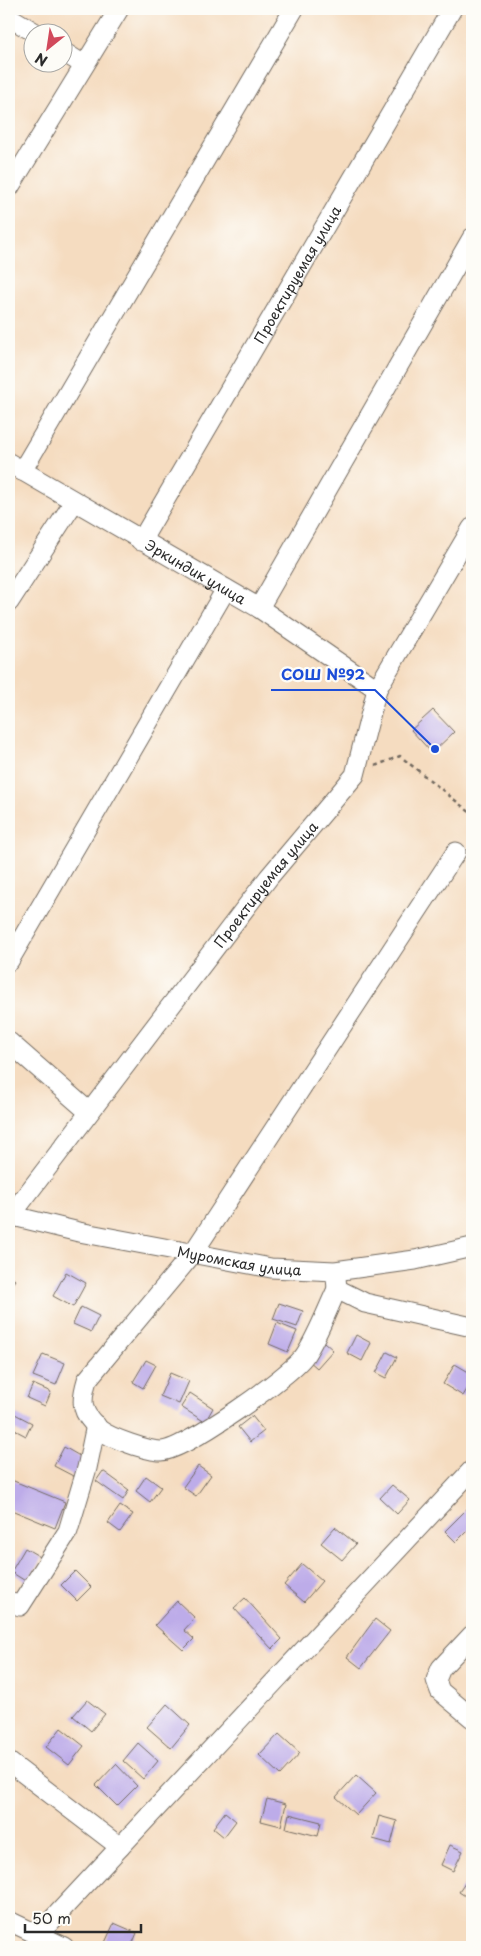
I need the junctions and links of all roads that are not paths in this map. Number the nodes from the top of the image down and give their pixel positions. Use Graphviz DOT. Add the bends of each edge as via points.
graph roads {
  1 [pos="119,9"];
  2 [pos="294,9"];
  3 [pos="452,9"];
  4 [pos="9,16"];
  5 [pos="22,24"];
  6 [pos="72,57"];
  7 [pos="84,65"];
  8 [pos="9,188"];
  9 [pos="472,238"];
  10 [pos="15,467"];
  11 [pos="74,502"];
  12 [pos="471,532"];
  13 [pos="141,541"];
  14 [pos="226,589"];
  15 [pos="9,602"];
  16 [pos="260,608"];
  17 [pos="377,689"];
  18 [pos="456,852"];
  19 [pos="9,961"];
  20 [pos="9,1042"];
  21 [pos="89,1112"];
  22 [pos="9,1216"];
  23 [pos="472,1247"];
  24 [pos="193,1253"];
  25 [pos="336,1280"];
  26 [pos="472,1327"];
  27 [pos="96,1426"];
  28 [pos="472,1470"];
  29 [pos="14,1604"];
  30 [pos="472,1635"];
  31 [pos="472,1718"];
  32 [pos="9,1762"];
  33 [pos="120,1847"];
  34 [pos="9,1921"];
  35 [pos="36,1942"];
  36 [pos="64,1947"];
  1 -- 7 [label="street"];
  2 -- 10 [label="street"];
  3 -- 13 [label="street, Проектируемая улица"];
  4 -- 5 [label="street"];
  6 -- 7 [label="street"];
  7 -- 8 [label="street"];
  9 -- 16 [label="street"];
  10 -- 11 [label="street, Эркиндик улица"];
  11 -- 13 [label="street, Эркиндик улица"];
  11 -- 15 [label="street"];
  12 -- 17 [label="street, Проектируемая улица"];
  13 -- 14 [label="street, Эркиндик улица"];
  14 -- 16 [label="street, Эркиндик улица"];
  14 -- 19 [label="street"];
  16 -- 17 [label="street, Эркиндик улица"];
  17 -- 21 [label="street, Проектируемая улица" via="355,774 269,877"];
  18 -- 24 [label="street"];
  20 -- 21 [label="street"];
  21 -- 22 [label="street, Проектируемая улица"];
  22 -- 24 [label="street, Муромская улица"];
  23 -- 25 [label="street, Муромская улица"];
  24 -- 25 [label="street, Муромская улица"];
  24 -- 27 [label="street" via="87,1380 81,1398 88,1417"];
  25 -- 26 [label="street" via="366,1303"];
  25 -- 27 [label="street" via="305,1356 258,1396 192,1438 162,1451 132,1444 102,1432"];
  27 -- 29 [label="street" via="68,1531"];
  28 -- 33 [label="street"];
  30 -- 31 [label="street" via="441,1668 436,1680 440,1691"];
  32 -- 33 [label="street"];
  33 -- 35 [label="street"];
  34 -- 35 [label="street"];
  35 -- 36 [label="street"];
}
